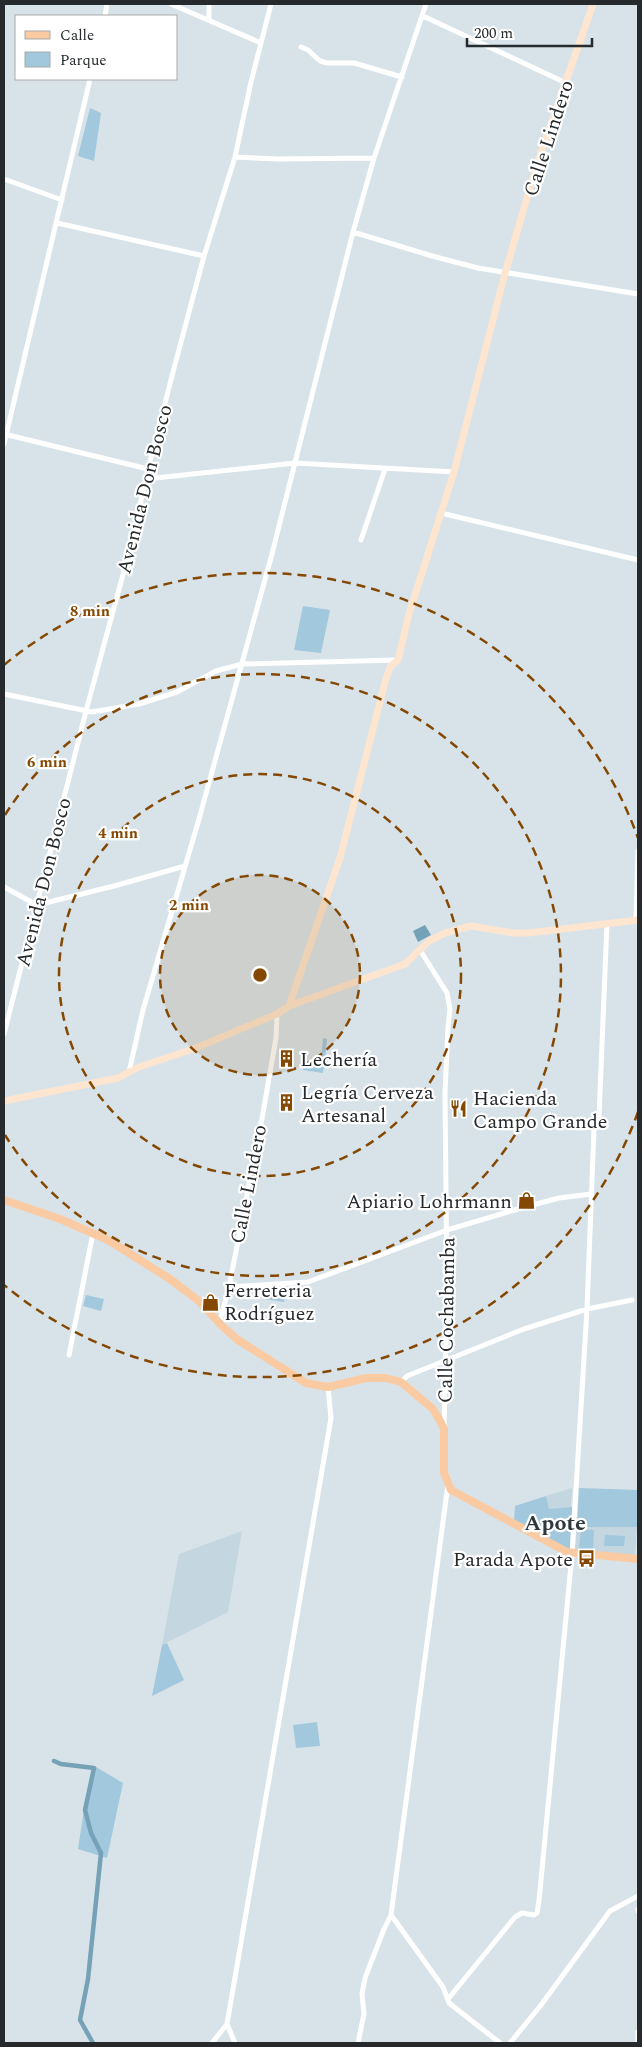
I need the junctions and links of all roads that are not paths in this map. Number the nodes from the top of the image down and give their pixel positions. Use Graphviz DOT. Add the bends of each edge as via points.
graph roads {
  1 [pos="171,4"];
  2 [pos="209,4"];
  3 [pos="272,4"];
  4 [pos="426,4"];
  5 [pos="593,4"];
  6 [pos="422,16"];
  7 [pos="209,19"];
  8 [pos="261,43"];
  9 [pos="301,47"];
  10 [pos="402,76"];
  11 [pos="90,80"];
  12 [pos="566,83"];
  13 [pos="235,157"];
  14 [pos="374,158"];
  15 [pos="4,179"];
  16 [pos="62,200"];
  17 [pos="56,223"];
  18 [pos="353,232"];
  19 [pos="204,256"];
  20 [pos="505,273"];
  21 [pos="638,294"];
  22 [pos="5,434"];
  23 [pos="4,444"];
  24 [pos="295,463"];
  25 [pos="385,468"];
  26 [pos="148,469"];
  27 [pos="454,472"];
  28 [pos="146,480"];
  29 [pos="441,514"];
  30 [pos="361,540"];
  31 [pos="638,560"];
  32 [pos="398,660"];
  33 [pos="242,664"];
  34 [pos="4,694"];
  35 [pos="86,712"];
  36 [pos="638,851"];
  37 [pos="185,866"];
  38 [pos="4,887"];
  39 [pos="37,905"];
  40 [pos="637,920"];
  41 [pos="607,924"];
  42 [pos="420,950"];
  43 [pos="290,1006"];
  44 [pos="277,1014"];
  45 [pos="4,1034"];
  46 [pos="129,1072"];
  47 [pos="4,1101"];
  48 [pos="591,1194"];
  49 [pos="4,1200"];
  50 [pos="448,1230"];
  51 [pos="93,1233"];
  52 [pos="229,1288"];
  53 [pos="632,1300"];
  54 [pos="587,1309"];
  55 [pos="220,1324"];
  56 [pos="69,1355"];
  57 [pos="445,1361"];
  58 [pos="402,1382"];
  59 [pos="328,1387"];
  60 [pos="444,1429"];
  61 [pos="448,1484"];
  62 [pos="572,1554"];
  63 [pos="638,1559"];
  64 [pos="638,1896"];
  65 [pos="391,1915"];
  66 [pos="448,1999"];
  67 [pos="227,2024"];
  68 [pos="638,2032"];
  69 [pos="212,2043"];
  70 [pos="235,2043"];
  71 [pos="358,2043"];
  72 [pos="500,2043"];
  73 [pos="510,2043"];
  74 [pos="638,2043"];
  1 -- 7 [label="street"];
  2 -- 7 [label="street"];
  3 -- 8 [label="street, Avenida Don Bosco"];
  4 -- 6 [label="street"];
  5 -- 12 [label="street, Calle Lindero"];
  6 -- 10 [label="street"];
  6 -- 12 [label="street"];
  7 -- 8 [label="street"];
  8 -- 13 [label="street, Avenida Don Bosco"];
  9 -- 10 [label="street" via="320,61 354,64"];
  10 -- 14 [label="street"];
  11 -- 16 [label="street"];
  12 -- 20 [label="street, Calle Lindero" via="537,164"];
  13 -- 14 [label="street"];
  13 -- 19 [label="street, Avenida Don Bosco"];
  14 -- 18 [label="street"];
  15 -- 16 [label="street"];
  16 -- 17 [label="street"];
  17 -- 19 [label="street"];
  17 -- 22 [label="street"];
  18 -- 20 [label="street" via="432,256"];
  18 -- 24 [label="street"];
  19 -- 26 [label="street, Avenida Don Bosco"];
  20 -- 21 [label="street"];
  20 -- 27 [label="street, Calle Lindero"];
  22 -- 23 [label="street"];
  22 -- 26 [label="street"];
  24 -- 25 [label="street"];
  24 -- 28 [label="street"];
  24 -- 33 [label="street"];
  25 -- 27 [label="street"];
  25 -- 30 [label="street"];
  26 -- 28 [label="street, Avenida Don Bosco"];
  27 -- 29 [label="street, Calle Lindero"];
  28 -- 35 [label="street, Avenida Don Bosco"];
  29 -- 31 [label="street"];
  29 -- 32 [label="street, Calle Lindero"];
  32 -- 33 [label="street"];
  32 -- 43 [label="street, Calle Lindero" via="390,667 340,858"];
  33 -- 35 [label="street" via="216,671 178,692 139,704"];
  33 -- 37 [label="street"];
  34 -- 35 [label="street"];
  35 -- 39 [label="street, Avenida Don Bosco"];
  36 -- 40 [label="street"];
  37 -- 39 [label="street"];
  37 -- 46 [label="street" via="143,1010"];
  38 -- 39 [label="street"];
  39 -- 45 [label="street, Avenida Don Bosco"];
  40 -- 41 [label="street"];
  41 -- 42 [label="street" via="529,933 470,926 436,937"];
  41 -- 48 [label="street" via="599,1117 594,1129"];
  42 -- 43 [label="street" via="405,964"];
  42 -- 50 [label="street, Calle Cochabamba" via="447,993 450,1008 445,1092"];
  43 -- 44 [label="street"];
  44 -- 46 [label="street"];
  44 -- 52 [label="street, Calle Lindero" via="276,1038"];
  46 -- 47 [label="street" via="118,1078"];
  48 -- 50 [label="street" via="550,1200"];
  48 -- 54 [label="street"];
  49 -- 51 [label="main road"];
  50 -- 52 [label="street" via="308,1282"];
  50 -- 57 [label="street, Calle Cochabamba"];
  51 -- 55 [label="main road" via="170,1279 199,1301"];
  51 -- 56 [label="street"];
  52 -- 55 [label="street, Calle Lindero"];
  53 -- 54 [label="street"];
  54 -- 57 [label="street"];
  54 -- 62 [label="street"];
  55 -- 59 [label="main road" via="238,1340 306,1382"];
  57 -- 58 [label="street" via="408,1376"];
  57 -- 60 [label="street, Calle Cochabamba"];
  58 -- 59 [label="main road" via="366,1378"];
  58 -- 60 [label="main road" via="433,1410"];
  59 -- 67 [label="street" via="331,1418"];
  60 -- 61 [label="main road" via="444,1473"];
  61 -- 62 [label="main road" via="456,1493"];
  61 -- 65 [label="street"];
  62 -- 63 [label="main road"];
  62 -- 66 [label="street" via="537,1913 515,1916"];
  64 -- 73 [label="street" via="610,1911"];
  65 -- 66 [label="street" via="443,1987"];
  65 -- 71 [label="street" via="365,1978 362,1994 364,2014"];
  66 -- 72 [label="street"];
  67 -- 69 [label="street"];
  67 -- 70 [label="street"];
  68 -- 74 [label="street"];
}
